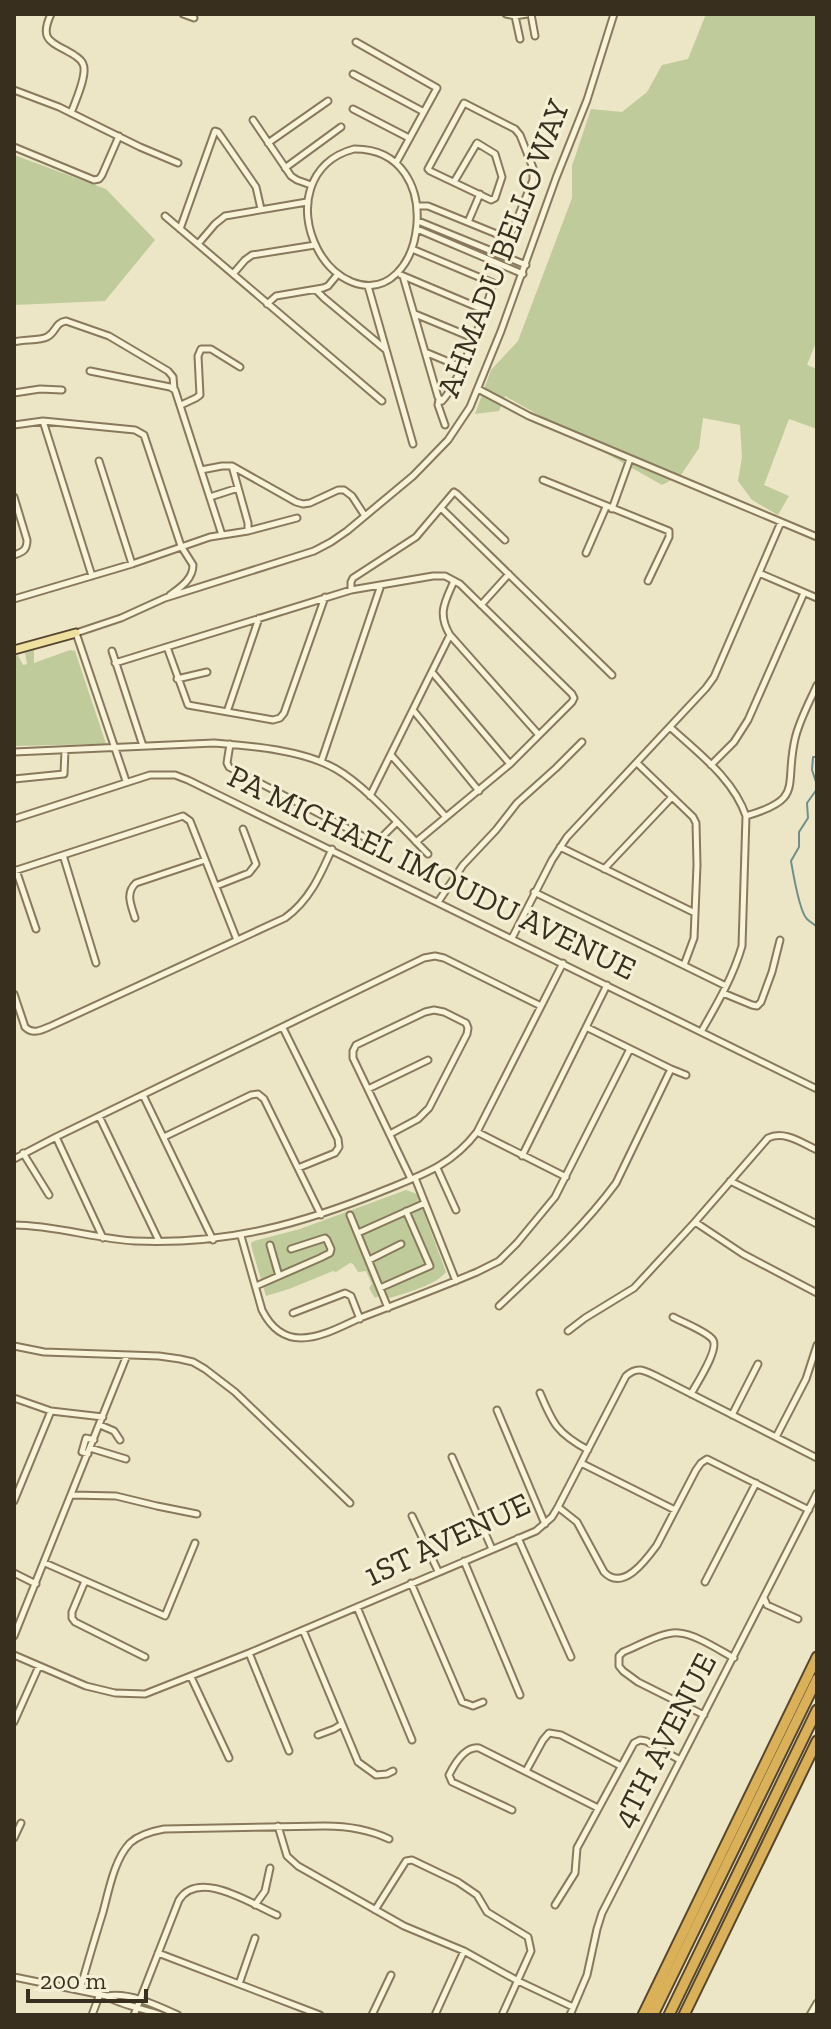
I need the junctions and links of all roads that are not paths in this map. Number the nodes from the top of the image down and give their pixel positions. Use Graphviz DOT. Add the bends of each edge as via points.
graph roads {
  1 [pos="51,14"];
  2 [pos="183,14"];
  3 [pos="506,14"];
  4 [pos="529,14"];
  5 [pos="614,14"];
  6 [pos="515,16"];
  7 [pos="194,18"];
  8 [pos="535,36"];
  9 [pos="520,39"];
  10 [pos="356,42"];
  11 [pos="353,74"];
  12 [pos="14,90"];
  13 [pos="328,101"];
  14 [pos="353,109"];
  15 [pos="424,112"];
  16 [pos="71,113"];
  17 [pos="253,120"];
  18 [pos="341,127"];
  19 [pos="119,136"];
  20 [pos="409,138"];
  21 [pos="268,143"];
  22 [pos="14,147"];
  23 [pos="178,163"];
  24 [pos="396,163"];
  25 [pos="285,168"];
  26 [pos="454,182"];
  27 [pos="311,185"];
  28 [pos="480,194"];
  29 [pos="307,202"];
  30 [pos="417,206"];
  31 [pos="261,209"];
  32 [pos="165,216"];
  33 [pos="418,221"];
  34 [pos="468,222"];
  35 [pos="180,229"];
  36 [pos="417,229"];
  37 [pos="198,244"];
  38 [pos="315,245"];
  39 [pos="412,249"];
  40 [pos="510,259"];
  41 [pos="526,265"];
  42 [pos="507,268"];
  43 [pos="233,274"];
  44 [pos="338,274"];
  45 [pos="400,275"];
  46 [pos="523,275"];
  47 [pos="368,286"];
  48 [pos="316,290"];
  49 [pos="267,304"];
  50 [pos="484,310"];
  51 [pos="414,313"];
  52 [pos="473,338"];
  53 [pos="14,342"];
  54 [pos="386,349"];
  55 [pos="424,351"];
  56 [pos="240,367"];
  57 [pos="461,367"];
  58 [pos="90,371"];
  59 [pos="174,389"];
  60 [pos="478,389"];
  61 [pos="62,390"];
  62 [pos="14,393"];
  63 [pos="439,400"];
  64 [pos="382,401"];
  65 [pos="181,405"];
  66 [pos="43,421"];
  67 [pos="14,425"];
  68 [pos="445,425"];
  69 [pos="413,444"];
  70 [pos="630,459"];
  71 [pos="99,461"];
  72 [pos="232,466"];
  73 [pos="201,470"];
  74 [pos="543,480"];
  75 [pos="238,488"];
  76 [pos="14,497"];
  77 [pos="210,497"];
  78 [pos="441,508"];
  79 [pos="609,508"];
  80 [pos="365,516"];
  81 [pos="297,518"];
  82 [pos="781,522"];
  83 [pos="248,531"];
  84 [pos="222,535"];
  85 [pos="817,537"];
  86 [pos="505,540"];
  87 [pos="181,546"];
  88 [pos="586,553"];
  89 [pos="14,555"];
  90 [pos="132,564"];
  91 [pos="759,573"];
  92 [pos="509,574"];
  93 [pos="92,576"];
  94 [pos="454,581"];
  95 [pos="648,581"];
  96 [pos="381,584"];
  97 [pos="351,590"];
  98 [pos="804,593"];
  99 [pos="325,597"];
  100 [pos="165,598"];
  101 [pos="817,598"];
  102 [pos="14,599"];
  103 [pos="481,605"];
  104 [pos="260,617"];
  105 [pos="76,633"];
  106 [pos="450,635"];
  107 [pos="167,647"];
  108 [pos="14,650"];
  109 [pos="112,651"];
  110 [pos="115,663"];
  111 [pos="207,672"];
  112 [pos="432,672"];
  113 [pos="612,675"];
  114 [pos="177,679"];
  115 [pos="817,685"];
  116 [pos="413,710"];
  117 [pos="227,712"];
  118 [pos="670,727"];
  119 [pos="539,735"];
  120 [pos="582,742"];
  121 [pos="230,744"];
  122 [pos="143,746"];
  123 [pos="115,748"];
  124 [pos="65,750"];
  125 [pos="14,752"];
  126 [pos="391,754"];
  127 [pos="321,762"];
  128 [pos="637,763"];
  129 [pos="510,764"];
  130 [pos="711,765"];
  131 [pos="14,779"];
  132 [pos="126,781"];
  133 [pos="479,791"];
  134 [pos="370,796"];
  135 [pos="672,797"];
  136 [pos="746,816"];
  137 [pos="446,817"];
  138 [pos="14,819"];
  139 [pos="397,822"];
  140 [pos="243,829"];
  141 [pos="416,842"];
  142 [pos="560,847"];
  143 [pos="332,849"];
  144 [pos="428,854"];
  145 [pos="63,855"];
  146 [pos="205,860"];
  147 [pos="604,869"];
  148 [pos="15,871"];
  149 [pos="216,886"];
  150 [pos="534,892"];
  151 [pos="438,902"];
  152 [pos="695,913"];
  153 [pos="135,918"];
  154 [pos="36,929"];
  155 [pos="512,938"];
  156 [pos="237,940"];
  157 [pos="780,940"];
  158 [pos="96,963"];
  159 [pos="563,963"];
  160 [pos="684,965"];
  161 [pos="607,985"];
  162 [pos="725,990"];
  163 [pos="14,994"];
  164 [pos="541,1006"];
  165 [pos="586,1027"];
  166 [pos="283,1028"];
  167 [pos="701,1032"];
  168 [pos="630,1049"];
  169 [pos="428,1060"];
  170 [pos="671,1069"];
  171 [pos="686,1075"];
  172 [pos="368,1089"];
  173 [pos="817,1089"];
  174 [pos="143,1095"];
  175 [pos="99,1116"];
  176 [pos="477,1132"];
  177 [pos="390,1134"];
  178 [pos="56,1137"];
  179 [pos="164,1137"];
  180 [pos="816,1147"];
  181 [pos="23,1153"];
  182 [pos="522,1156"];
  183 [pos="14,1159"];
  184 [pos="298,1168"];
  185 [pos="437,1168"];
  186 [pos="566,1177"];
  187 [pos="413,1178"];
  188 [pos="730,1181"];
  189 [pos="49,1195"];
  190 [pos="425,1203"];
  191 [pos="456,1210"];
  192 [pos="406,1211"];
  193 [pos="321,1215"];
  194 [pos="350,1215"];
  195 [pos="695,1222"];
  196 [pos="817,1224"];
  197 [pos="14,1225"];
  198 [pos="358,1233"];
  199 [pos="241,1236"];
  200 [pos="103,1238"];
  201 [pos="213,1240"];
  202 [pos="159,1242"];
  203 [pos="401,1244"];
  204 [pos="270,1245"];
  205 [pos="291,1249"];
  206 [pos="369,1260"];
  207 [pos="279,1276"];
  208 [pos="456,1281"];
  209 [pos="256,1286"];
  210 [pos="380,1288"];
  211 [pos="817,1293"];
  212 [pos="499,1306"];
  213 [pos="388,1308"];
  214 [pos="293,1313"];
  215 [pos="673,1317"];
  216 [pos="360,1319"];
  217 [pos="568,1331"];
  218 [pos="817,1345"];
  219 [pos="14,1346"];
  220 [pos="127,1355"];
  221 [pos="758,1364"];
  222 [pos="540,1393"];
  223 [pos="691,1394"];
  224 [pos="14,1398"];
  225 [pos="497,1410"];
  226 [pos="51,1411"];
  227 [pos="732,1415"];
  228 [pos="103,1417"];
  229 [pos="100,1425"];
  230 [pos="776,1437"];
  231 [pos="120,1440"];
  232 [pos="588,1450"];
  233 [pos="89,1451"];
  234 [pos="452,1457"];
  235 [pos="817,1458"];
  236 [pos="126,1459"];
  237 [pos="581,1463"];
  238 [pos="756,1483"];
  239 [pos="817,1493"];
  240 [pos="72,1495"];
  241 [pos="15,1498"];
  242 [pos="350,1503"];
  243 [pos="558,1507"];
  244 [pos="675,1510"];
  245 [pos="809,1510"];
  246 [pos="197,1514"];
  247 [pos="412,1516"];
  248 [pos="545,1524"];
  249 [pos="518,1538"];
  250 [pos="195,1543"];
  251 [pos="492,1549"];
  252 [pos="464,1561"];
  253 [pos="45,1563"];
  254 [pos="438,1571"];
  255 [pos="14,1573"];
  256 [pos="85,1581"];
  257 [pos="705,1582"];
  258 [pos="411,1583"];
  259 [pos="36,1584"];
  260 [pos="764,1597"];
  261 [pos="357,1607"];
  262 [pos="798,1619"];
  263 [pos="303,1630"];
  264 [pos="14,1636"];
  265 [pos="249,1653"];
  266 [pos="14,1655"];
  267 [pos="145,1657"];
  268 [pos="571,1657"];
  269 [pos="817,1657"];
  270 [pos="734,1658"];
  271 [pos="39,1666"];
  272 [pos="191,1677"];
  273 [pos="817,1679"];
  274 [pos="520,1695"];
  275 [pos="483,1702"];
  276 [pos="817,1710"];
  277 [pos="704,1715"];
  278 [pos="14,1722"];
  279 [pos="342,1724"];
  280 [pos="318,1735"];
  281 [pos="412,1740"];
  282 [pos="817,1741"];
  283 [pos="289,1751"];
  284 [pos="229,1758"];
  285 [pos="680,1760"];
  286 [pos="621,1766"];
  287 [pos="393,1771"];
  288 [pos="526,1771"];
  289 [pos="598,1808"];
  290 [pos="512,1810"];
  291 [pos="21,1823"];
  292 [pos="278,1826"];
  293 [pos="14,1838"];
  294 [pos="389,1839"];
  295 [pos="270,1868"];
  296 [pos="719,1879"];
  297 [pos="733,1883"];
  298 [pos="255,1905"];
  299 [pos="555,1905"];
  300 [pos="375,1910"];
  301 [pos="277,1915"];
  302 [pos="684,1929"];
  303 [pos="255,1938"];
  304 [pos="716,1949"];
  305 [pos="464,1951"];
  306 [pos="158,1953"];
  307 [pos="391,1975"];
  308 [pos="14,1977"];
  309 [pos="518,1981"];
  310 [pos="239,1984"];
  311 [pos="80,1990"];
  312 [pos="100,1994"];
  313 [pos="138,2003"];
  314 [pos="817,2003"];
  315 [pos="573,2007"];
  316 [pos="92,2015"];
  317 [pos="134,2015"];
  318 [pos="161,2015"];
  319 [pos="178,2015"];
  320 [pos="320,2015"];
  321 [pos="372,2015"];
  322 [pos="435,2015"];
  323 [pos="502,2015"];
  324 [pos="570,2015"];
  325 [pos="643,2015"];
  326 [pos="653,2015"];
  327 [pos="669,2015"];
  328 [pos="684,2015"];
  329 [pos="810,2015"];
  1 -- 16 [label="street" via="45,27 50,41 84,65"];
  2 -- 7 [label="street"];
  3 -- 6 [label="street"];
  4 -- 6 [label="street"];
  4 -- 8 [label="street"];
  5 -- 41 [label="street, AHMADU BELLO WAY"];
  6 -- 9 [label="street"];
  10 -- 15 [label="street" via="435,85"];
  11 -- 15 [label="street"];
  12 -- 16 [label="street"];
  13 -- 21 [label="street"];
  14 -- 20 [label="street"];
  15 -- 20 [label="street"];
  16 -- 19 [label="street"];
  17 -- 21 [label="street"];
  18 -- 25 [label="street"];
  19 -- 22 [label="street" via="102,175 94,180"];
  19 -- 23 [label="street"];
  20 -- 24 [label="street"];
  21 -- 25 [label="street"];
  24 -- 27 [label="street" via="370,149 342,152 320,169"];
  24 -- 30 [label="street" via="412,185"];
  25 -- 27 [label="street" via="294,179"];
  26 -- 28 [label="street"];
  26 -- 28 [label="street" via="474,145 480,144 495,154 502,177 493,200"];
  26 -- 34 [label="street" via="429,166 464,103 518,132 534,172 511,237"];
  27 -- 29 [label="street"];
  28 -- 34 [label="street"];
  29 -- 31 [label="street"];
  29 -- 38 [label="street"];
  30 -- 33 [label="street"];
  30 -- 34 [label="street"];
  31 -- 35 [label="street" via="256,187 217,131"];
  31 -- 37 [label="street" via="221,218"];
  32 -- 35 [label="street"];
  33 -- 36 [label="street"];
  33 -- 40 [label="street"];
  35 -- 37 [label="street"];
  36 -- 39 [label="street"];
  36 -- 42 [label="street"];
  37 -- 43 [label="street"];
  38 -- 43 [label="street" via="252,255"];
  38 -- 44 [label="street"];
  39 -- 45 [label="street"];
  39 -- 50 [label="street" via="492,281"];
  40 -- 41 [label="street"];
  40 -- 42 [label="street"];
  41 -- 46 [label="street, AHMADU BELLO WAY"];
  42 -- 46 [label="street"];
  43 -- 49 [label="street"];
  44 -- 47 [label="street"];
  44 -- 48 [label="street"];
  45 -- 47 [label="street"];
  45 -- 50 [label="street"];
  45 -- 51 [label="street"];
  46 -- 60 [label="street, AHMADU BELLO WAY"];
  47 -- 54 [label="street"];
  48 -- 49 [label="street" via="276,296"];
  48 -- 54 [label="street"];
  49 -- 64 [label="street"];
  50 -- 52 [label="street"];
  51 -- 52 [label="street"];
  51 -- 55 [label="street"];
  52 -- 57 [label="street"];
  53 -- 59 [label="street" via="47,337 66,321 109,336 168,371"];
  54 -- 69 [label="street"];
  55 -- 57 [label="street"];
  55 -- 63 [label="street"];
  56 -- 65 [label="street" via="211,349 201,349 200,395"];
  57 -- 63 [label="street" via="445,399"];
  58 -- 59 [label="street"];
  59 -- 65 [label="street"];
  60 -- 70 [label="street"];
  60 -- 80 [label="street, AHMADU BELLO WAY" via="448,440"];
  61 -- 62 [label="street"];
  63 -- 68 [label="street"];
  65 -- 73 [label="street"];
  66 -- 67 [label="street"];
  66 -- 87 [label="street" via="141,433"];
  66 -- 93 [label="street"];
  70 -- 79 [label="street"];
  70 -- 82 [label="street"];
  71 -- 90 [label="street"];
  72 -- 73 [label="street"];
  72 -- 75 [label="street"];
  72 -- 80 [label="street" via="303,504 344,490"];
  73 -- 77 [label="street"];
  74 -- 79 [label="street"];
  75 -- 77 [label="street"];
  75 -- 83 [label="street"];
  76 -- 89 [label="street" via="27,540 23,552"];
  77 -- 84 [label="street"];
  78 -- 86 [label="street" via="454,492"];
  78 -- 92 [label="street"];
  78 -- 97 [label="street" via="416,537 353,578"];
  79 -- 88 [label="street"];
  79 -- 95 [label="street" via="669,531"];
  80 -- 100 [label="street, AHMADU BELLO WAY" via="314,551"];
  81 -- 83 [label="street"];
  82 -- 85 [label="street"];
  82 -- 91 [label="street"];
  83 -- 84 [label="street"];
  84 -- 87 [label="street"];
  87 -- 90 [label="street"];
  87 -- 100 [label="street" via="193,570"];
  90 -- 93 [label="street"];
  91 -- 98 [label="street"];
  91 -- 118 [label="street" via="714,677"];
  92 -- 103 [label="street"];
  92 -- 113 [label="street"];
  93 -- 102 [label="street"];
  94 -- 96 [label="street" via="433,576"];
  94 -- 103 [label="street"];
  94 -- 106 [label="street" via="442,614"];
  96 -- 97 [label="street"];
  96 -- 127 [label="street"];
  97 -- 99 [label="street"];
  98 -- 101 [label="street"];
  98 -- 130 [label="street" via="748,720"];
  99 -- 104 [label="street"];
  99 -- 117 [label="street" via="280,718"];
  100 -- 105 [label="street, AHMADU BELLO WAY"];
  103 -- 119 [label="street" via="574,698"];
  104 -- 107 [label="street"];
  104 -- 117 [label="street"];
  105 -- 108 [label="main road, AHMADU BELLO WAY"];
  105 -- 123 [label="street"];
  106 -- 112 [label="street"];
  106 -- 119 [label="street"];
  107 -- 110 [label="street"];
  107 -- 114 [label="street"];
  109 -- 110 [label="street"];
  110 -- 122 [label="street"];
  111 -- 114 [label="street"];
  112 -- 116 [label="street"];
  112 -- 129 [label="street"];
  114 -- 117 [label="street" via="188,705"];
  115 -- 136 [label="street" via="795,738 785,797"];
  116 -- 126 [label="street"];
  116 -- 133 [label="street"];
  118 -- 128 [label="street"];
  118 -- 130 [label="street"];
  119 -- 129 [label="street"];
  120 -- 151 [label="street" via="517,803"];
  121 -- 122 [label="street"];
  121 -- 127 [label="street"];
  121 -- 139 [label="street" via="229,767 370,840 379,840"];
  122 -- 123 [label="street"];
  123 -- 124 [label="street"];
  123 -- 132 [label="street"];
  124 -- 125 [label="street"];
  124 -- 131 [label="street" via="64,774"];
  126 -- 134 [label="street"];
  126 -- 137 [label="street"];
  127 -- 134 [label="street"];
  128 -- 135 [label="street"];
  128 -- 142 [label="street"];
  129 -- 133 [label="street"];
  130 -- 136 [label="street" via="735,791"];
  132 -- 138 [label="street, PA MICHAEL IMOUDU AVENUE"];
  132 -- 143 [label="street, PA MICHAEL IMOUDU AVENUE" via="163,774 188,780"];
  133 -- 137 [label="street"];
  134 -- 139 [label="street"];
  135 -- 147 [label="street"];
  135 -- 152 [label="street" via="693,817 697,829"];
  136 -- 162 [label="street" via="742,946"];
  137 -- 141 [label="street"];
  139 -- 141 [label="street"];
  140 -- 149 [label="street" via="256,864 249,873"];
  141 -- 144 [label="street"];
  142 -- 147 [label="street"];
  142 -- 150 [label="street"];
  143 -- 151 [label="street, PA MICHAEL IMOUDU AVENUE"];
  143 -- 156 [label="street" via="295,911"];
  145 -- 146 [label="street" via="183,816 190,821"];
  145 -- 148 [label="street"];
  145 -- 158 [label="street"];
  146 -- 149 [label="street"];
  146 -- 153 [label="street" via="136,883 128,895"];
  147 -- 152 [label="street"];
  148 -- 154 [label="street"];
  149 -- 156 [label="street"];
  150 -- 155 [label="street"];
  150 -- 160 [label="street"];
  151 -- 155 [label="street, PA MICHAEL IMOUDU AVENUE"];
  152 -- 160 [label="street" via="694,938"];
  155 -- 159 [label="street, PA MICHAEL IMOUDU AVENUE"];
  156 -- 163 [label="street" via="37,1031 25,1027"];
  157 -- 162 [label="street" via="757,1006"];
  159 -- 161 [label="street, PA MICHAEL IMOUDU AVENUE"];
  159 -- 164 [label="street"];
  160 -- 162 [label="street"];
  161 -- 165 [label="street"];
  161 -- 167 [label="street, PA MICHAEL IMOUDU AVENUE"];
  162 -- 167 [label="street"];
  164 -- 166 [label="street" via="435,956"];
  164 -- 176 [label="street"];
  165 -- 168 [label="street"];
  165 -- 182 [label="street"];
  166 -- 174 [label="street"];
  166 -- 184 [label="street" via="339,1147"];
  167 -- 173 [label="street, PA MICHAEL IMOUDU AVENUE"];
  168 -- 170 [label="street"];
  168 -- 186 [label="street"];
  169 -- 172 [label="street"];
  170 -- 171 [label="street"];
  170 -- 212 [label="street" via="616,1183"];
  172 -- 177 [label="street"];
  172 -- 177 [label="street" via="353,1058 356,1045 425,1012 444,1012 466,1023 467,1034 429,1108"];
  174 -- 175 [label="street"];
  174 -- 179 [label="street"];
  175 -- 178 [label="street"];
  175 -- 202 [label="street"];
  176 -- 182 [label="street"];
  176 -- 185 [label="street"];
  177 -- 187 [label="street"];
  178 -- 181 [label="street"];
  178 -- 200 [label="street"];
  179 -- 184 [label="street" via="258,1094"];
  179 -- 201 [label="street"];
  180 -- 188 [label="street" via="773,1135"];
  181 -- 183 [label="street"];
  181 -- 189 [label="street"];
  182 -- 186 [label="street"];
  184 -- 193 [label="street"];
  185 -- 187 [label="street"];
  185 -- 191 [label="street"];
  186 -- 208 [label="street" via="544,1212 499,1261"];
  187 -- 190 [label="street"];
  187 -- 193 [label="street"];
  188 -- 195 [label="street"];
  188 -- 196 [label="street"];
  190 -- 192 [label="street"];
  190 -- 208 [label="street"];
  192 -- 198 [label="street"];
  192 -- 210 [label="street" via="430,1266"];
  193 -- 199 [label="street"];
  194 -- 198 [label="street"];
  195 -- 211 [label="street"];
  195 -- 217 [label="street" via="634,1288"];
  197 -- 200 [label="street"];
  198 -- 206 [label="street"];
  199 -- 201 [label="street"];
  199 -- 209 [label="street"];
  200 -- 202 [label="street"];
  201 -- 202 [label="street"];
  203 -- 206 [label="street"];
  204 -- 207 [label="street"];
  205 -- 207 [label="street" via="325,1238 331,1249"];
  206 -- 210 [label="street"];
  207 -- 209 [label="street"];
  208 -- 213 [label="street"];
  209 -- 216 [label="street" via="267,1321 290,1336 314,1336"];
  210 -- 213 [label="street"];
  213 -- 216 [label="street"];
  214 -- 216 [label="street" via="345,1293"];
  215 -- 223 [label="street" via="715,1344"];
  218 -- 230 [label="street" via="803,1387"];
  219 -- 220 [label="street"];
  220 -- 228 [label="street"];
  220 -- 242 [label="street" via="180,1359 205,1369"];
  221 -- 227 [label="street"];
  222 -- 232 [label="street" via="558,1430"];
  223 -- 227 [label="street, 1ST AVENUE"];
  223 -- 232 [label="street, 1ST AVENUE" via="646,1371 632,1371"];
  224 -- 226 [label="street"];
  225 -- 248 [label="street"];
  226 -- 228 [label="street"];
  226 -- 241 [label="street"];
  227 -- 230 [label="street, 1ST AVENUE"];
  228 -- 229 [label="street"];
  229 -- 231 [label="street"];
  229 -- 233 [label="street" via="94,1440 86,1438 81,1449"];
  230 -- 235 [label="street, 1ST AVENUE"];
  232 -- 237 [label="street, 1ST AVENUE"];
  233 -- 236 [label="street"];
  233 -- 240 [label="street"];
  234 -- 251 [label="street"];
  237 -- 243 [label="street, 1ST AVENUE"];
  237 -- 244 [label="street"];
  238 -- 244 [label="street" via="707,1459"];
  238 -- 245 [label="street"];
  238 -- 257 [label="street"];
  239 -- 245 [label="street, 4TH AVENUE"];
  240 -- 246 [label="street" via="116,1496"];
  240 -- 253 [label="street"];
  243 -- 244 [label="street" via="577,1522 604,1572 616,1580 649,1556"];
  243 -- 248 [label="street, 1ST AVENUE"];
  245 -- 260 [label="street, 4TH AVENUE"];
  247 -- 254 [label="street"];
  248 -- 249 [label="street, 1ST AVENUE"];
  249 -- 251 [label="street, 1ST AVENUE"];
  249 -- 268 [label="street"];
  250 -- 256 [label="street" via="165,1616"];
  251 -- 252 [label="street, 1ST AVENUE"];
  252 -- 254 [label="street, 1ST AVENUE"];
  252 -- 274 [label="street"];
  253 -- 256 [label="street"];
  253 -- 259 [label="street"];
  254 -- 258 [label="street, 1ST AVENUE"];
  255 -- 259 [label="street"];
  256 -- 267 [label="street" via="72,1612 75,1622"];
  258 -- 261 [label="street, 1ST AVENUE"];
  258 -- 275 [label="street" via="462,1702"];
  259 -- 264 [label="street"];
  260 -- 262 [label="street" via="767,1605"];
  260 -- 270 [label="street, 4TH AVENUE"];
  261 -- 263 [label="street, 1ST AVENUE"];
  261 -- 281 [label="street"];
  263 -- 265 [label="street, 1ST AVENUE"];
  263 -- 279 [label="street"];
  265 -- 272 [label="street, 1ST AVENUE"];
  265 -- 283 [label="street"];
  266 -- 271 [label="street, 1ST AVENUE"];
  269 -- 302 [label="highway"];
  270 -- 277 [label="street, 4TH AVENUE"];
  270 -- 277 [label="street" via="677,1632 619,1656 619,1666 629,1676"];
  271 -- 272 [label="street, 1ST AVENUE" via="115,1693 145,1694"];
  271 -- 278 [label="street"];
  272 -- 284 [label="street"];
  273 -- 296 [label="highway"];
  276 -- 297 [label="highway"];
  277 -- 285 [label="street, 4TH AVENUE"];
  279 -- 280 [label="street"];
  279 -- 287 [label="street" via="358,1762 376,1775"];
  282 -- 304 [label="highway"];
  285 -- 286 [label="street" via="640,1740"];
  285 -- 315 [label="street, 4TH AVENUE" via="602,1913"];
  286 -- 288 [label="street" via="549,1733"];
  286 -- 289 [label="street"];
  288 -- 289 [label="street"];
  288 -- 290 [label="street" via="474,1746 449,1775 457,1786"];
  289 -- 299 [label="street" via="577,1848 575,1873"];
  291 -- 293 [label="street"];
  292 -- 294 [label="street" via="344,1826"];
  292 -- 300 [label="street" via="292,1862"];
  292 -- 311 [label="street" via="164,1829 130,1844 113,1878"];
  295 -- 298 [label="street" via="265,1891"];
  296 -- 302 [label="highway"];
  296 -- 326 [label="highway"];
  297 -- 304 [label="highway"];
  297 -- 327 [label="highway"];
  298 -- 301 [label="street"];
  298 -- 306 [label="street" via="229,1891 190,1889 179,1900"];
  300 -- 305 [label="street"];
  300 -- 309 [label="street" via="406,1861 458,1882 477,1895 487,1912 528,1937 531,1951"];
  302 -- 325 [label="highway"];
  303 -- 310 [label="street"];
  304 -- 328 [label="highway"];
  305 -- 309 [label="street"];
  305 -- 322 [label="street"];
  306 -- 310 [label="street"];
  306 -- 313 [label="street"];
  307 -- 321 [label="street"];
  308 -- 311 [label="street"];
  309 -- 315 [label="street"];
  309 -- 323 [label="street"];
  310 -- 320 [label="street"];
  311 -- 312 [label="street"];
  312 -- 313 [label="street"];
  312 -- 316 [label="street"];
  313 -- 317 [label="street"];
  313 -- 318 [label="street"];
  313 -- 319 [label="street"];
  314 -- 329 [label="street"];
  315 -- 324 [label="street, 4TH AVENUE"];
}
